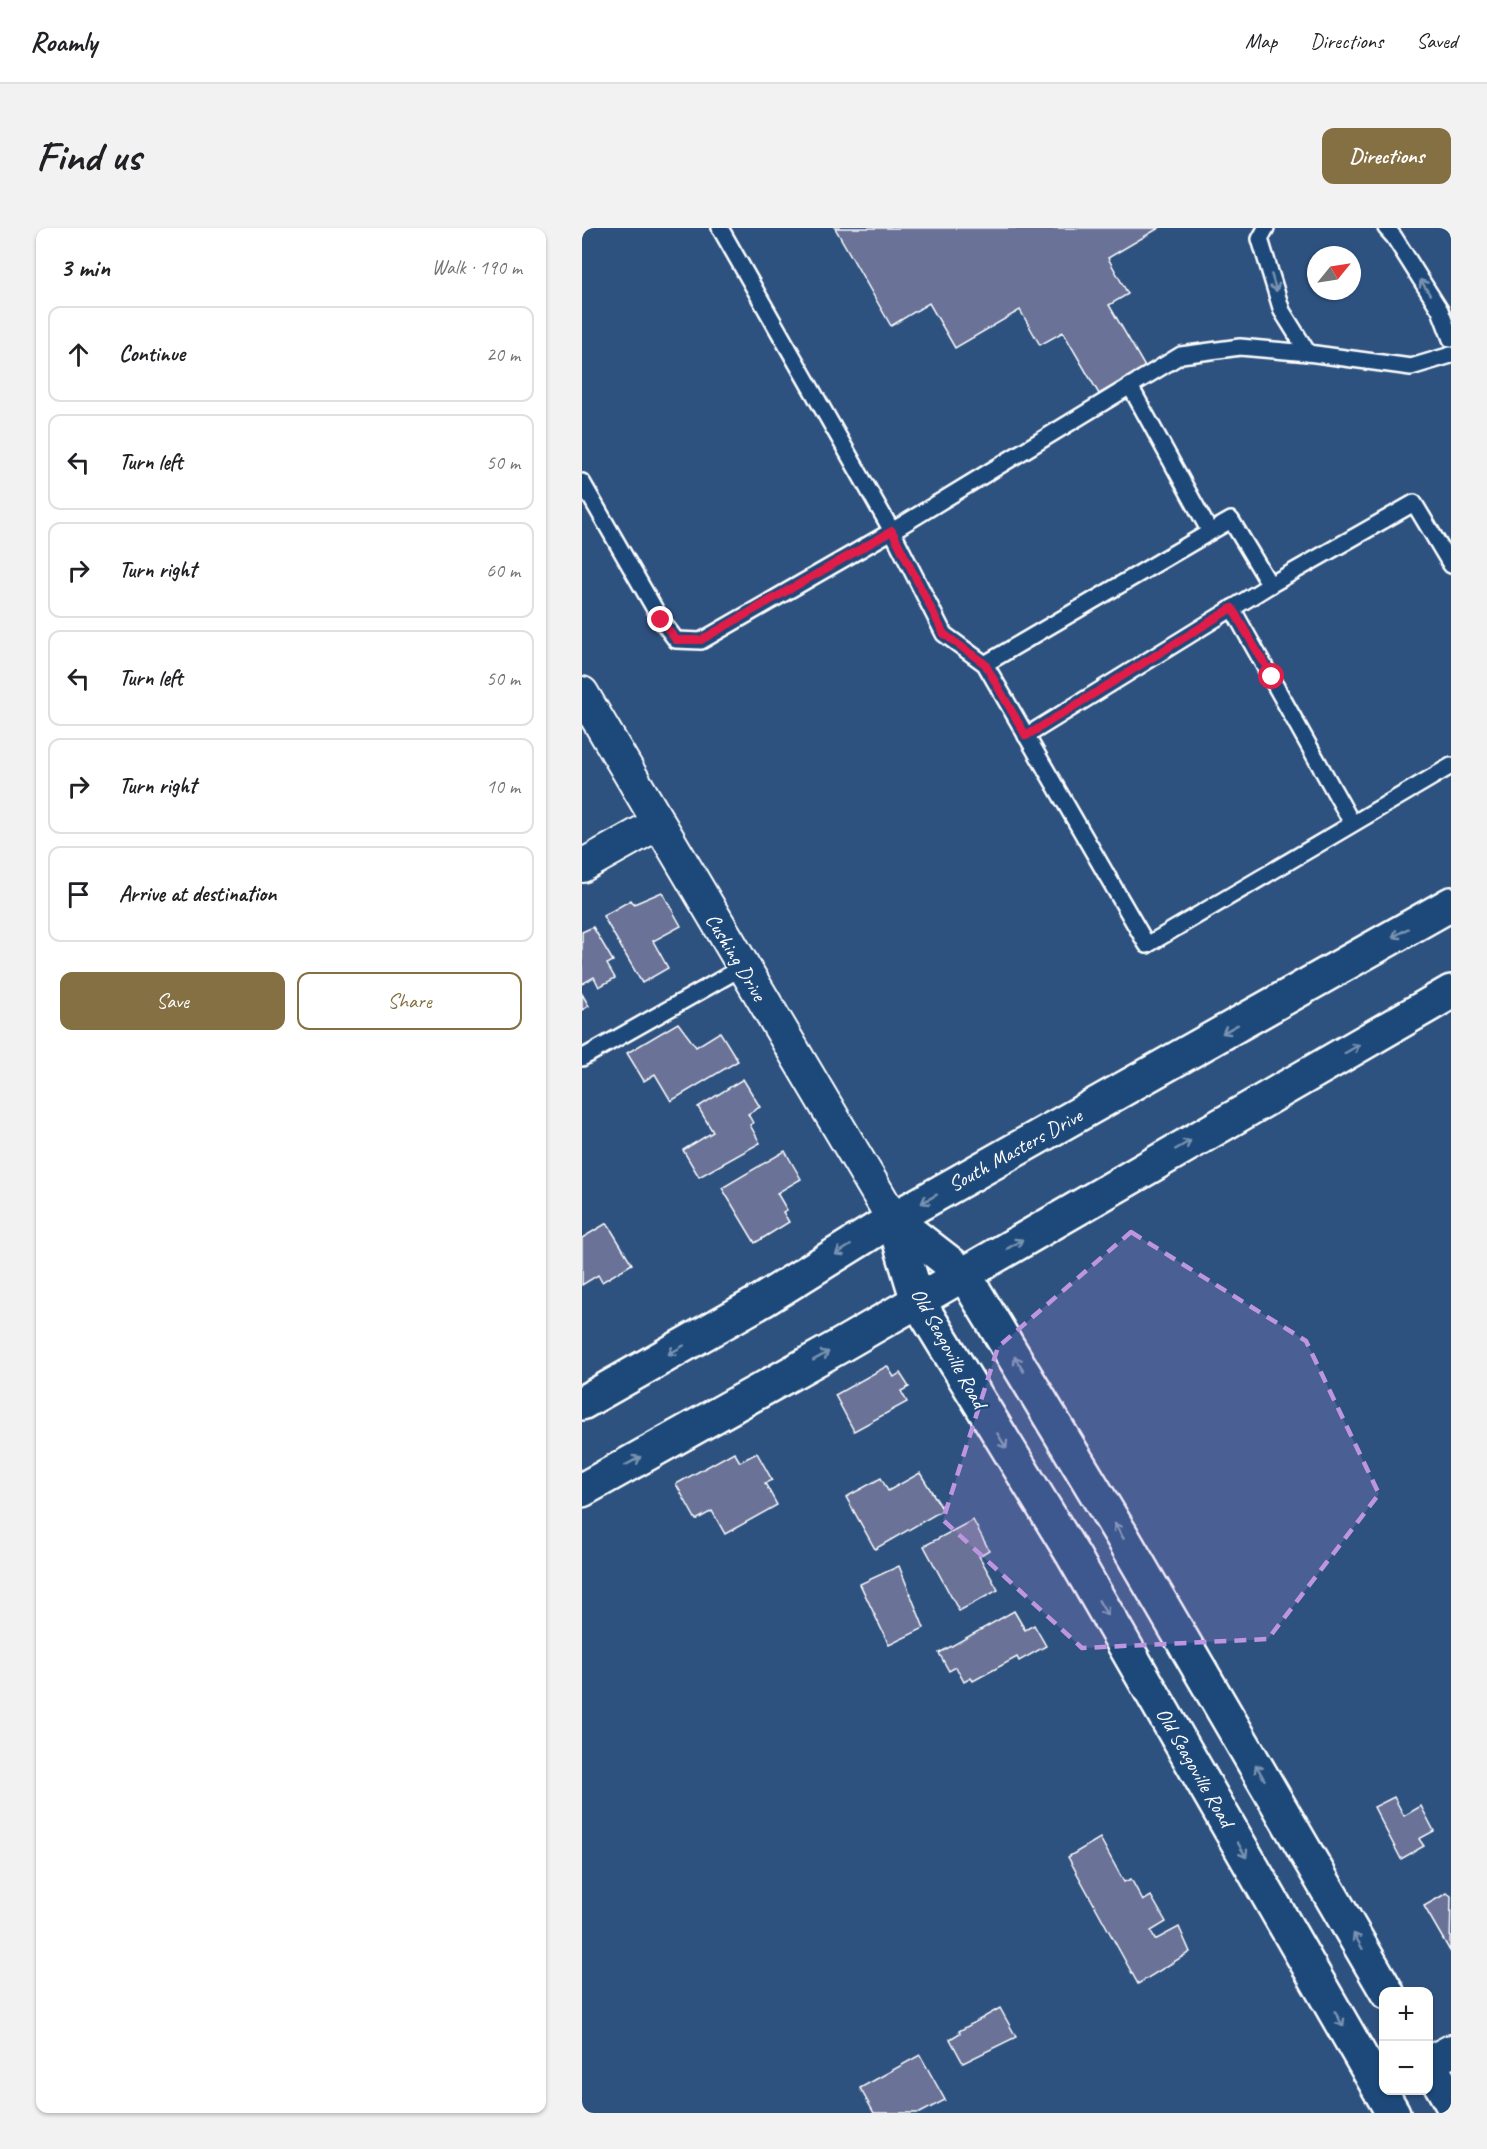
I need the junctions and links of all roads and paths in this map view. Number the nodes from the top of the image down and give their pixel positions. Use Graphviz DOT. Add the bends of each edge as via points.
graph roads {
  1 [pos="720,228"];
  2 [pos="1266,228"];
  3 [pos="1386,228"];
  4 [pos="1451,339"];
  5 [pos="1308,353"];
  6 [pos="1451,355"];
  7 [pos="1130,386"];
  8 [pos="582,482"];
  9 [pos="892,531"];
  10 [pos="1210,532"];
  11 [pos="1451,565"];
  12 [pos="1270,585"];
  13 [pos="1232,608"];
  14 [pos="985,664"];
  15 [pos="582,693"];
  16 [pos="1026,736"];
  17 [pos="1451,766"];
  18 [pos="1352,823"];
  19 [pos="657,824"];
  20 [pos="582,866"];
  21 [pos="1451,904"];
  22 [pos="743,967"];
  23 [pos="1451,992"];
  24 [pos="582,1058"];
  25 [pos="893,1219"];
  26 [pos="964,1274"];
  27 [pos="918,1301"];
  28 [pos="582,1403"];
  29 [pos="582,1490"];
  30 [pos="1384,1987"];
  31 [pos="1451,2051"];
  32 [pos="1433,2061"];
  33 [pos="1433,2070"];
  34 [pos="1379,2084"];
  35 [pos="1451,2103"];
  1 -- 9 [label="lane"];
  2 -- 5 [label="lane, one-way" via="1260,239 1282,310"];
  4 -- 3 [label="lane, one-way" via="1440,310"];
  5 -- 6 [label="lane" via="1411,367"];
  5 -- 7 [label="lane" via="1240,347 1181,355"];
  7 -- 9 [label="lane"];
  7 -- 10 [label="lane"];
  8 -- 9 [label="lane" via="676,640 701,640"];
  9 -- 14 [label="lane" via="944,634"];
  10 -- 12 [label="lane" via="1231,520"];
  10 -- 14 [label="lane"];
  11 -- 12 [label="lane" via="1414,503"];
  12 -- 13 [label="lane"];
  13 -- 16 [label="lane"];
  13 -- 18 [label="lane"];
  14 -- 16 [label="lane"];
  15 -- 19 [label="street, Cushing Drive"];
  16 -- 18 [label="lane" via="1147,945"];
  17 -- 18 [label="lane"];
  19 -- 20 [label="street"];
  19 -- 22 [label="street, Cushing Drive"];
  21 -- 25 [label="main road, South Masters Drive, one-way"];
  22 -- 24 [label="lane"];
  22 -- 25 [label="street, Cushing Drive"];
  26 -- 23 [label="main road, one-way"];
  25 -- 26 [label="main road, Old Seagoville Road"];
  25 -- 27 [label="main road, Old Seagoville Road"];
  25 -- 28 [label="main road, South Masters Drive, one-way" via="763,1300"];
  26 -- 27 [label="main road"];
  30 -- 26 [label="main road, Old Seagoville Road, one-way" via="1128,1546"];
  29 -- 27 [label="main road, one-way"];
  27 -- 34 [label="main road, Old Seagoville Road, one-way" via="1073,1555"];
  31 -- 32 [label="street"];
  33 -- 35 [label="main road"];
}
